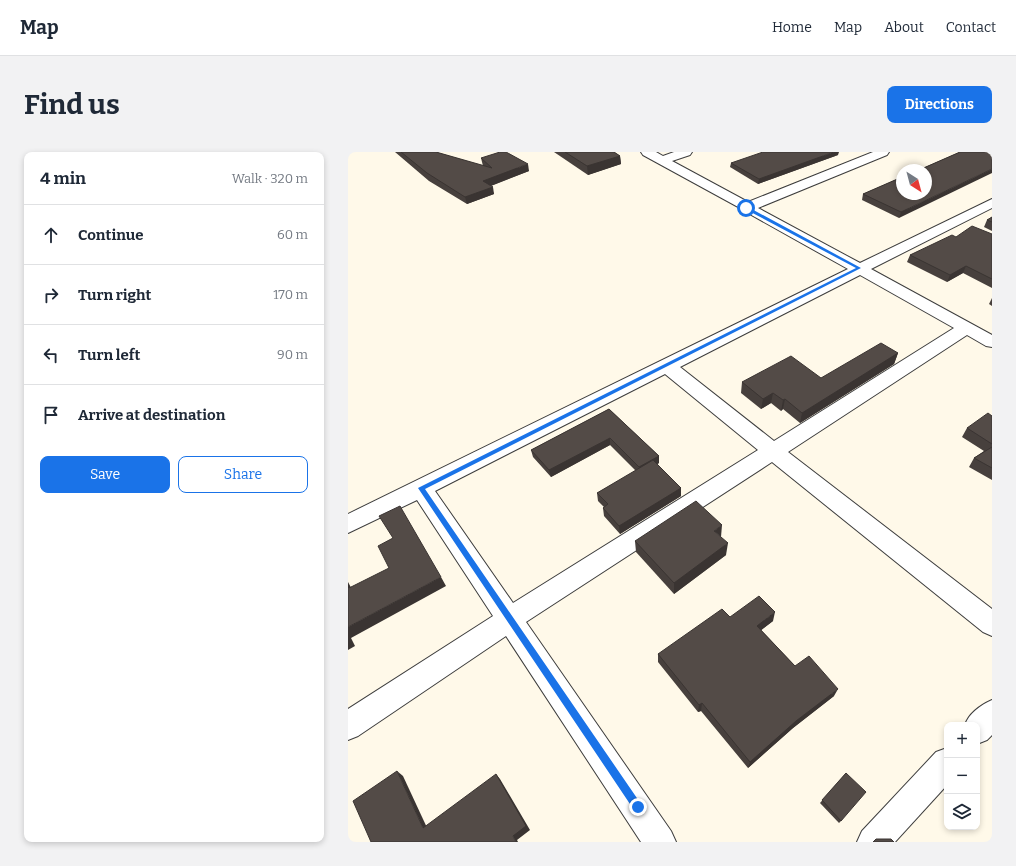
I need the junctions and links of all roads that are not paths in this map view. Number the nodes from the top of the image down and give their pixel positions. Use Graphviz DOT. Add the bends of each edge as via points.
graph roads {
  1 [pos="647,152"];
  2 [pos="686,152"];
  3 [pos="883,152"];
  4 [pos="662,160"];
  5 [pos="992,203"];
  6 [pos="746,208"];
  7 [pos="859,268"];
  8 [pos="966,328"];
  9 [pos="992,342"];
  10 [pos="666,365"];
  11 [pos="773,451"];
  12 [pos="421,488"];
  13 [pos="348,524"];
  14 [pos="510,619"];
  15 [pos="992,624"];
  16 [pos="992,714"];
  17 [pos="348,726"];
  18 [pos="980,727"];
  19 [pos="944,765"];
  20 [pos="660,842"];
  21 [pos="873,842"];
  1 -- 4 [label="street"];
  2 -- 4 [label="street"];
  3 -- 6 [label="street"];
  4 -- 6 [label="street"];
  5 -- 7 [label="street" via="964,224"];
  6 -- 7 [label="street"];
  7 -- 8 [label="street"];
  7 -- 10 [label="street"];
  8 -- 9 [label="street"];
  8 -- 11 [label="street"];
  10 -- 11 [label="street"];
  10 -- 12 [label="street"];
  11 -- 14 [label="street"];
  11 -- 15 [label="street"];
  12 -- 13 [label="street"];
  12 -- 14 [label="street"];
  14 -- 17 [label="street"];
  14 -- 20 [label="street"];
  16 -- 18 [label="street"];
  19 -- 21 [label="street"];
}
